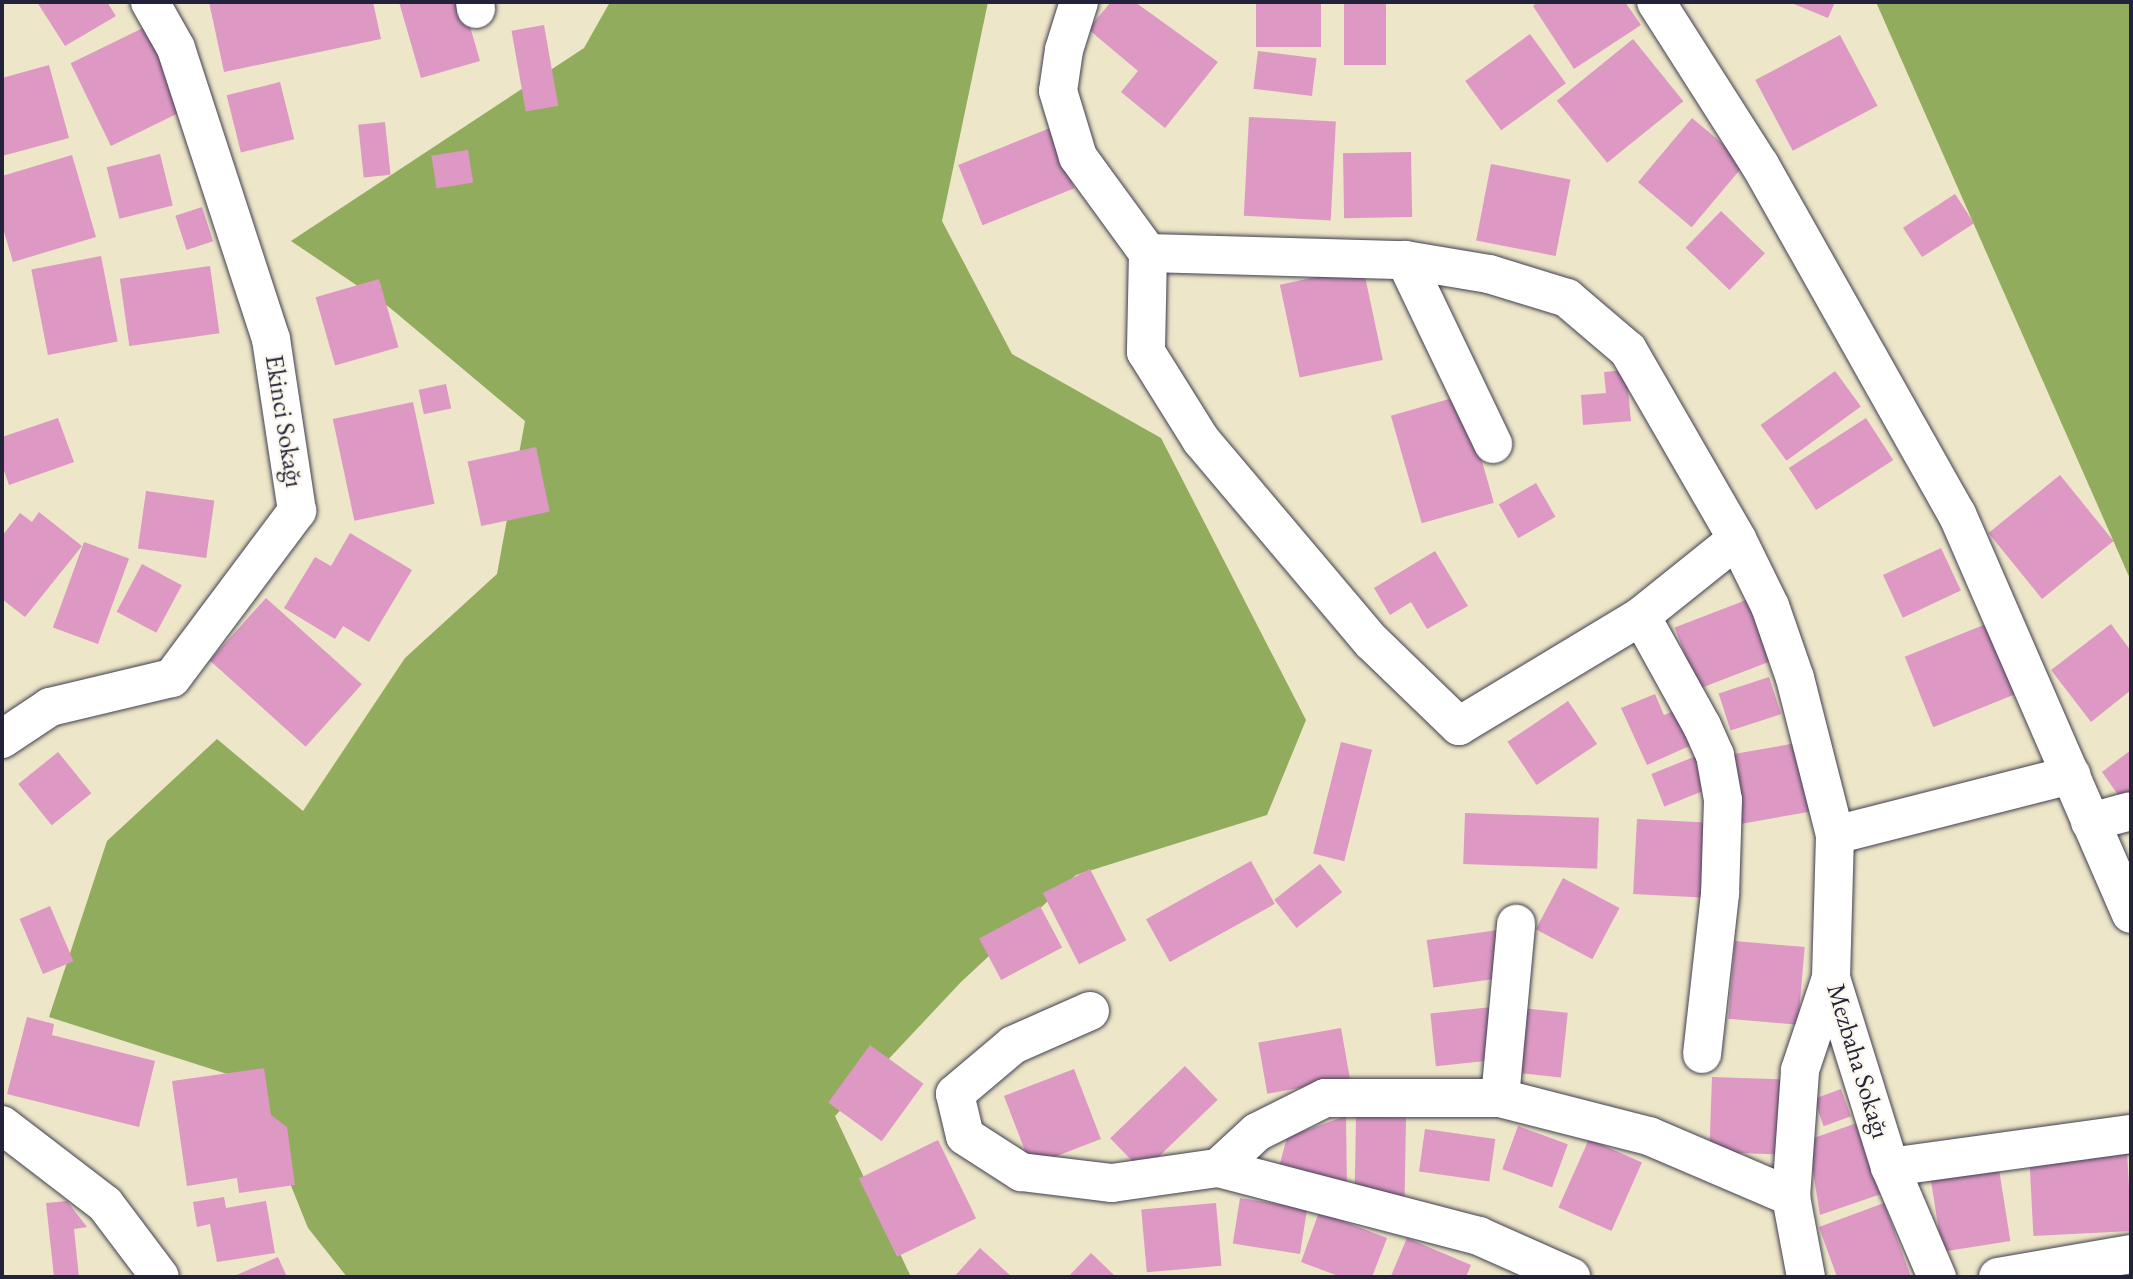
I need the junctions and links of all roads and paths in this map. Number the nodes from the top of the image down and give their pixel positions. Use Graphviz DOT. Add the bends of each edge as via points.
graph roads {
  1 [pos="150,2"];
  2 [pos="1079,2"];
  3 [pos="1657,2"];
  4 [pos="1148,253"];
  5 [pos="1405,260"];
  6 [pos="1493,444"];
  7 [pos="1737,540"];
  8 [pos="1641,616"];
  9 [pos="2,739"];
  10 [pos="2071,775"];
  11 [pos="2131,811"];
  12 [pos="2090,822"];
  13 [pos="1835,835"];
  14 [pos="2131,914"];
  15 [pos="1516,925"];
  16 [pos="1832,978"];
  17 [pos="1090,1011"];
  18 [pos="1702,1054"];
  19 [pos="1500,1098"];
  20 [pos="2,1125"];
  21 [pos="2131,1134"];
  22 [pos="1890,1167"];
  23 [pos="1218,1168"];
  24 [pos="1791,1197"];
  25 [pos="2131,1254"];
  26 [pos="160,1277"];
  27 [pos="1571,1277"];
  28 [pos="1806,1277"];
  29 [pos="1937,1277"];
  30 [pos="1998,1277"];
  1 -- 9 [label="street, Ekinci Sokağı" via="176,48 271,339 298,511 172,678 50,707"];
  2 -- 4 [label="street" via="1064,50 1058,91 1078,157"];
  3 -- 10 [label="street" via="1760,164 1957,514"];
  4 -- 5 [label="street, Mezbaha Sokağı"];
  4 -- 8 [label="street" via="1146,352 1201,440 1372,642 1459,726"];
  5 -- 6 [label="street"];
  5 -- 7 [label="street, Mezbaha Sokağı" via="1489,274 1567,298 1628,350"];
  7 -- 8 [label="street"];
  7 -- 13 [label="street, Mezbaha Sokağı" via="1770,606 1795,678"];
  8 -- 18 [label="street" via="1715,755 1723,800 1720,894"];
  10 -- 12 [label="street"];
  10 -- 13 [label="street"];
  11 -- 12 [label="street"];
  12 -- 14 [label="street"];
  13 -- 16 [label="street, Mezbaha Sokağı"];
  15 -- 19 [label="street"];
  16 -- 22 [label="street, Mezbaha Sokağı"];
  16 -- 24 [label="street" via="1800,1070"];
  17 -- 23 [label="street" via="1013,1045 955,1094 965,1136 1021,1172 1112,1182"];
  19 -- 23 [label="street" via="1325,1098 1257,1132"];
  19 -- 24 [label="street" via="1648,1136"];
  20 -- 26 [label="street" via="105,1204"];
  21 -- 22 [label="street"];
  22 -- 29 [label="street, Mezbaha Sokağı"];
  23 -- 27 [label="street" via="1479,1236"];
  24 -- 28 [label="street"];
  25 -- 30 [label="street"];
}
